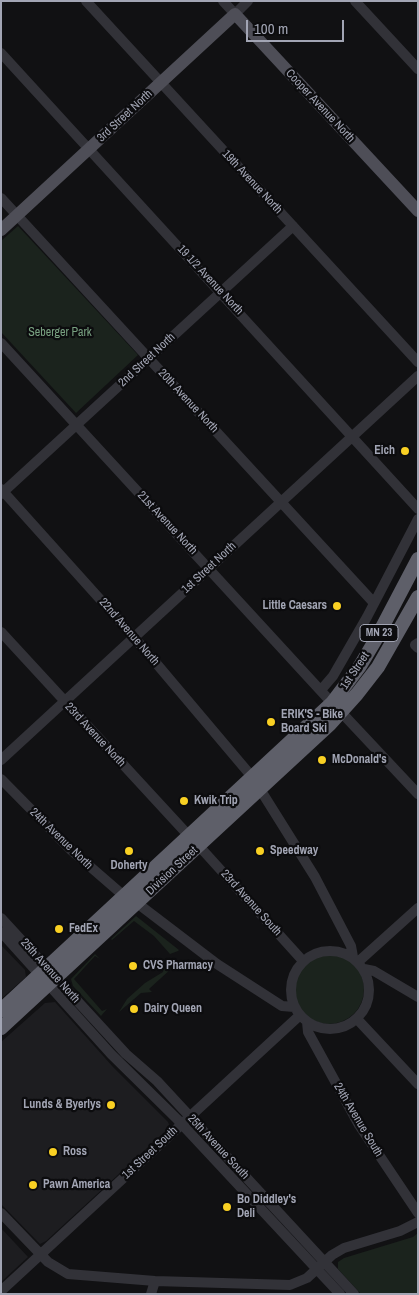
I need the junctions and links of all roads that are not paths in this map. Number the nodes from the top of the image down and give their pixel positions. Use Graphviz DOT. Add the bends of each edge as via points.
graph roads {
  1 [pos="86,1"];
  2 [pos="223,1"];
  3 [pos="248,1"];
  4 [pos="355,1"];
  5 [pos="235,14"];
  6 [pos="1,53"];
  7 [pos="418,69"];
  8 [pos="161,83"];
  9 [pos="90,149"];
  10 [pos="1,198"];
  11 [pos="418,211"];
  12 [pos="17,216"];
  13 [pos="293,226"];
  14 [pos="1,230"];
  15 [pos="221,292"];
  16 [pos="1,343"];
  17 [pos="149,359"];
  18 [pos="418,362"];
  19 [pos="418,376"];
  20 [pos="77,425"];
  21 [pos="353,436"];
  22 [pos="2,492"];
  23 [pos="281,502"];
  24 [pos="418,509"];
  25 [pos="418,519"];
  26 [pos="418,559"];
  27 [pos="209,569"];
  28 [pos="418,597"];
  29 [pos="374,604"];
  30 [pos="1,632"];
  31 [pos="134,637"];
  32 [pos="321,690"];
  33 [pos="65,701"];
  34 [pos="337,708"];
  35 [pos="1,760"];
  36 [pos="1,779"];
  37 [pos="257,783"];
  38 [pos="418,794"];
  39 [pos="194,841"];
  40 [pos="130,900"];
  41 [pos="418,908"];
  42 [pos="1,918"];
  43 [pos="1,932"];
  44 [pos="303,961"];
  45 [pos="358,963"];
  46 [pos="48,976"];
  47 [pos="418,997"];
  48 [pos="1,1010"];
  49 [pos="300,1015"];
  50 [pos="357,1019"];
  51 [pos="99,1025"];
  52 [pos="1,1028"];
  53 [pos="91,1032"];
  54 [pos="418,1084"];
  55 [pos="186,1121"];
  56 [pos="1,1213"];
  57 [pos="418,1213"];
  58 [pos="418,1222"];
  59 [pos="40,1255"];
  60 [pos="320,1266"];
  61 [pos="155,1280"];
  62 [pos="1,1291"];
  63 [pos="151,1294"];
  64 [pos="340,1294"];
  65 [pos="354,1294"];
  1 -- 8 [label="street, 19th Avenue North"];
  2 -- 5 [label="street, Cooper Avenue North"];
  3 -- 5 [label="street, 3rd Street North"];
  4 -- 7 [label="street"];
  5 -- 8 [label="main road, 3rd Street North"];
  5 -- 11 [label="main road, Cooper Avenue North"];
  6 -- 9 [label="street, 19 1/2 Avenue North"];
  8 -- 9 [label="main road, 3rd Street North"];
  8 -- 13 [label="street, 19th Avenue North"];
  9 -- 12 [label="main road, 3rd Street North"];
  9 -- 15 [label="street, 19 1/2 Avenue North"];
  10 -- 12 [label="street, 20th Avenue North"];
  12 -- 14 [label="main road, 3rd Street North"];
  12 -- 17 [label="street, 20th Avenue North"];
  13 -- 15 [label="street, 2nd Street North"];
  13 -- 18 [label="street, 19th Avenue North"];
  15 -- 17 [label="street, 2nd Street North"];
  15 -- 21 [label="street, 19 1/2 Avenue North"];
  16 -- 20 [label="street, 21st Avenue North"];
  17 -- 20 [label="street, 2nd Street North"];
  17 -- 23 [label="street, 20th Avenue North"];
  19 -- 21 [label="street, 1st Street North"];
  20 -- 22 [label="street, 2nd Street North"];
  20 -- 27 [label="street, 21st Avenue North"];
  21 -- 23 [label="street, 1st Street North"];
  21 -- 24 [label="street, 19 1/2 Avenue North"];
  22 -- 31 [label="street, 22nd Avenue North"];
  23 -- 27 [label="street, 1st Street North"];
  23 -- 29 [label="street, 20th Avenue North"];
  25 -- 29 [label="street"];
  26 -- 34 [label="highway, 1st Street / MN 23"];
  27 -- 31 [label="street, 1st Street North"];
  27 -- 32 [label="street, 21st Avenue North"];
  28 -- 34 [label="highway, 1st Street / MN 23" via="378,667"];
  29 -- 32 [label="street" via="333,676"];
  30 -- 33 [label="street, 23rd Avenue North"];
  31 -- 33 [label="street, 1st Street North"];
  31 -- 37 [label="street, 22nd Avenue North"];
  32 -- 34 [label="street, 21st Avenue North"];
  33 -- 35 [label="street, 1st Street North"];
  33 -- 39 [label="street, 23rd Avenue North"];
  34 -- 37 [label="highway, Division Street / MN 23"];
  34 -- 38 [label="street, 21st Avenue North"];
  36 -- 40 [label="street, 24th Avenue North" via="71,850"];
  37 -- 39 [label="highway, Division Street / MN 23"];
  37 -- 45 [label="street, 22nd Avenue North" via="327,900"];
  39 -- 40 [label="highway, Division Street / MN 23"];
  39 -- 44 [label="street, 23rd Avenue South"];
  40 -- 46 [label="highway, Division Street / MN 23"];
  40 -- 49 [label="street" via="217,964"];
  41 -- 45 [label="street"];
  42 -- 46 [label="street, 25th Avenue North"];
  43 -- 46 [label="street, 25th Avenue North"];
  44 -- 45 [label="street" via="314,953 327,950 340,952"];
  44 -- 49 [label="street" via="295,971 290,995"];
  45 -- 47 [label="street"];
  45 -- 50 [label="street" via="369,981 369,995"];
  46 -- 48 [label="highway, Division Street / MN 23"];
  46 -- 51 [label="street, 25th Avenue North"];
  46 -- 52 [label="highway, Division Street / MN 23"];
  46 -- 53 [label="street, 25th Avenue North"];
  49 -- 50 [label="street" via="319,1028 332,1030"];
  49 -- 55 [label="street, 1st Street South"];
  49 -- 57 [label="street, 24th Avenue South" via="359,1125"];
  50 -- 54 [label="street"];
  51 -- 55 [label="street, 25th Avenue South" via="157,1080"];
  53 -- 55 [label="street, 25th Avenue South"];
  55 -- 59 [label="street, 1st Street South"];
  55 -- 60 [label="street, 25th Avenue South"];
  56 -- 59 [label="street"];
  58 -- 60 [label="street" via="400,1231 344,1248"];
  59 -- 61 [label="street" via="68,1274"];
  59 -- 62 [label="street, 1st Street South"];
  60 -- 61 [label="street" via="307,1278 290,1285"];
  60 -- 64 [label="street, 25th Avenue South"];
  60 -- 65 [label="street, 25th Avenue South"];
  61 -- 63 [label="street"];
}
